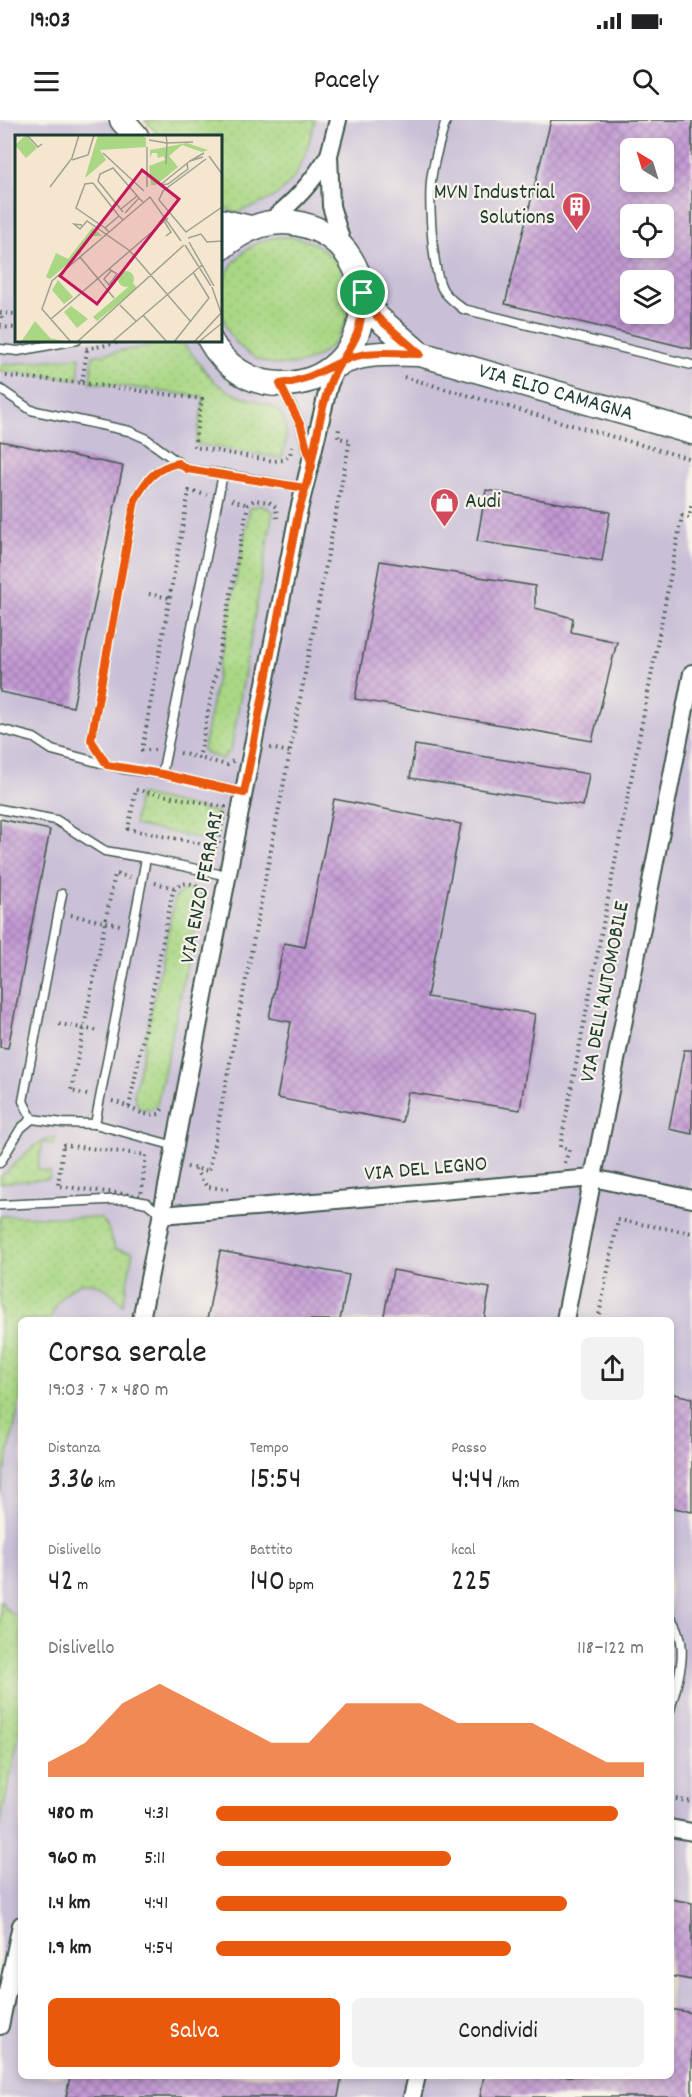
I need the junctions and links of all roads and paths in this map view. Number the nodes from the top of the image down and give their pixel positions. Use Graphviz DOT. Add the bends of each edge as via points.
graph roads {
  1 [pos="122,120"];
  2 [pos="338,120"];
  3 [pos="345,120"];
  4 [pos="446,120"];
  5 [pos="135,135"];
  6 [pos="331,148"];
  7 [pos="222,221"];
  8 [pos="260,225"];
  9 [pos="222,248"];
  10 [pos="344,249"];
  11 [pos="363,293"];
  12 [pos="1,313"];
  13 [pos="0,326"];
  14 [pos="15,328"];
  15 [pos="66,342"];
  16 [pos="211,342"];
  17 [pos="0,349"];
  18 [pos="87,349"];
  19 [pos="420,354"];
  20 [pos="337,365"];
  21 [pos="692,365"];
  22 [pos="0,375"];
  23 [pos="400,376"];
  24 [pos="82,383"];
  25 [pos="280,384"];
  26 [pos="0,389"];
  27 [pos="341,420"];
  28 [pos="692,432"];
  29 [pos="293,441"];
  30 [pos="178,463"];
  31 [pos="692,464"];
  32 [pos="312,466"];
  33 [pos="223,474"];
  34 [pos="305,488"];
  35 [pos="202,494"];
  36 [pos="238,501"];
  37 [pos="692,502"];
  38 [pos="248,504"];
  39 [pos="275,526"];
  40 [pos="149,594"];
  41 [pos="170,598"];
  42 [pos="692,673"];
  43 [pos="0,729"];
  44 [pos="154,750"];
  45 [pos="193,754"];
  46 [pos="235,756"];
  47 [pos="199,759"];
  48 [pos="107,765"];
  49 [pos="162,774"];
  50 [pos="136,790"];
  51 [pos="244,793"];
  52 [pos="0,809"];
  53 [pos="146,858"];
  54 [pos="126,876"];
  55 [pos="229,876"];
  56 [pos="157,884"];
  57 [pos="175,888"];
  58 [pos="62,894"];
  59 [pos="206,896"];
  60 [pos="58,913"];
  61 [pos="105,921"];
  62 [pos="121,925"];
  63 [pos="60,1024"];
  64 [pos="84,1028"];
  65 [pos="99,1031"];
  66 [pos="90,1096"];
  67 [pos="165,1097"];
  68 [pos="111,1100"];
  69 [pos="129,1107"];
  70 [pos="32,1119"];
  71 [pos="95,1124"];
  72 [pos="63,1145"];
  73 [pos="175,1146"];
  74 [pos="0,1163"];
  75 [pos="562,1167"];
  76 [pos="593,1178"];
  77 [pos="232,1189"];
  78 [pos="692,1199"];
  79 [pos="0,1205"];
  80 [pos="162,1215"];
  81 [pos="692,1233"];
  82 [pos="142,1317"];
  83 [pos="566,1317"];
  84 [pos="599,1317"];
  85 [pos="674,1624"];
  86 [pos="674,1694"];
  87 [pos="674,1799"];
  88 [pos="692,1802"];
  89 [pos="674,1829"];
  90 [pos="692,1832"];
  91 [pos="18,1939"];
  92 [pos="0,2026"];
  93 [pos="416,2079"];
  94 [pos="412,2097"];
  1 -- 5 [label="street"];
  2 -- 6 [label="street"];
  3 -- 6 [label="lane"];
  4 -- 21 [label="lane" via="431,175 430,196 436,274 453,301 463,309"];
  6 -- 8 [label="street" via="311,184 292,204"];
  6 -- 10 [label="street" via="331,206"];
  7 -- 8 [label="street"];
  8 -- 9 [label="street"];
  8 -- 10 [label="street" via="288,221 311,227"];
  10 -- 11 [label="street"];
  11 -- 19 [label="street, VIA ELIO CAMAGNA" via="377,317"];
  11 -- 20 [label="street" via="357,335"];
  12 -- 13 [label="path"];
  13 -- 14 [label="path"];
  15 -- 17 [label="lane" via="18,351"];
  16 -- 25 [label="street" via="223,360 240,373"];
  18 -- 24 [label="path"];
  19 -- 20 [label="street, VIA ELIO CAMAGNA" via="374,353 351,357"];
  19 -- 28 [label="street, VIA ELIO CAMAGNA"];
  20 -- 25 [label="street, VIA ELIO CAMAGNA" via="301,382"];
  20 -- 32 [label="street, VIA ENZO FERRARI"];
  22 -- 24 [label="path"];
  23 -- 31 [label="path" via="687,458"];
  24 -- 29 [label="path" via="202,399 194,447 274,461 290,455"];
  25 -- 32 [label="lane" via="301,426"];
  26 -- 30 [label="lane" via="31,410 129,431"];
  27 -- 77 [label="path" via="338,438 350,440 209,1171 194,1168 207,1186"];
  30 -- 33 [label="lane" via="187,469"];
  30 -- 48 [label="lane" via="163,466 147,479 135,500 91,740"];
  32 -- 34 [label="street, VIA ENZO FERRARI"];
  33 -- 34 [label="lane"];
  33 -- 49 [label="lane"];
  34 -- 51 [label="street, VIA ENZO FERRARI"];
  35 -- 41 [label="path" via="189,491"];
  36 -- 38 [label="path"];
  37 -- 75 [label="path" via="689,518 682,516 560,1147 569,1149"];
  38 -- 39 [label="path" via="254,500 276,507"];
  38 -- 47 [label="path"];
  40 -- 41 [label="path"];
  41 -- 44 [label="path" via="142,750"];
  42 -- 76 [label="street, VIA DELL'AUTOMOBILE"];
  43 -- 48 [label="lane" via="34,738 52,750"];
  45 -- 47 [label="path"];
  46 -- 47 [label="path" via="226,765"];
  48 -- 49 [label="lane"];
  49 -- 51 [label="lane"];
  50 -- 50 [label="path" via="128,829 218,847 225,807"];
  51 -- 55 [label="street, VIA ENZO FERRARI"];
  52 -- 53 [label="lane" via="56,820 105,852"];
  53 -- 55 [label="lane"];
  53 -- 71 [label="lane"];
  54 -- 61 [label="path" via="115,874"];
  55 -- 73 [label="street, VIA ENZO FERRARI"];
  56 -- 57 [label="path"];
  57 -- 59 [label="path" via="188,883"];
  57 -- 69 [label="path"];
  58 -- 60 [label="lane"];
  60 -- 61 [label="path"];
  60 -- 70 [label="lane" via="23,1101"];
  61 -- 62 [label="path"];
  61 -- 64 [label="path"];
  63 -- 64 [label="path"];
  64 -- 65 [label="path"];
  64 -- 66 [label="path" via="71,1091"];
  67 -- 69 [label="path" via="159,1114 142,1115"];
  68 -- 69 [label="path"];
  70 -- 71 [label="lane"];
  70 -- 74 [label="lane" via="21,1128"];
  71 -- 73 [label="lane"];
  72 -- 72 [label="path" via="146,1155 141,1196 58,1186"];
  73 -- 80 [label="street, VIA ENZO FERRARI"];
  76 -- 78 [label="street, VIA DEL LEGNO"];
  76 -- 80 [label="street, VIA DEL LEGNO"];
  76 -- 83 [label="street, VIA DELL'AUTOMOBILE"];
  79 -- 80 [label="lane" via="127,1199 147,1203"];
  80 -- 82 [label="street, VIA ENZO FERRARI"];
  81 -- 84 [label="path" via="618,1220"];
  85 -- 86 [label="lane" via="682,1639 682,1662"];
  87 -- 88 [label="path"];
  89 -- 90 [label="street"];
  91 -- 92 [label="street"];
  93 -- 94 [label="street"];
}
